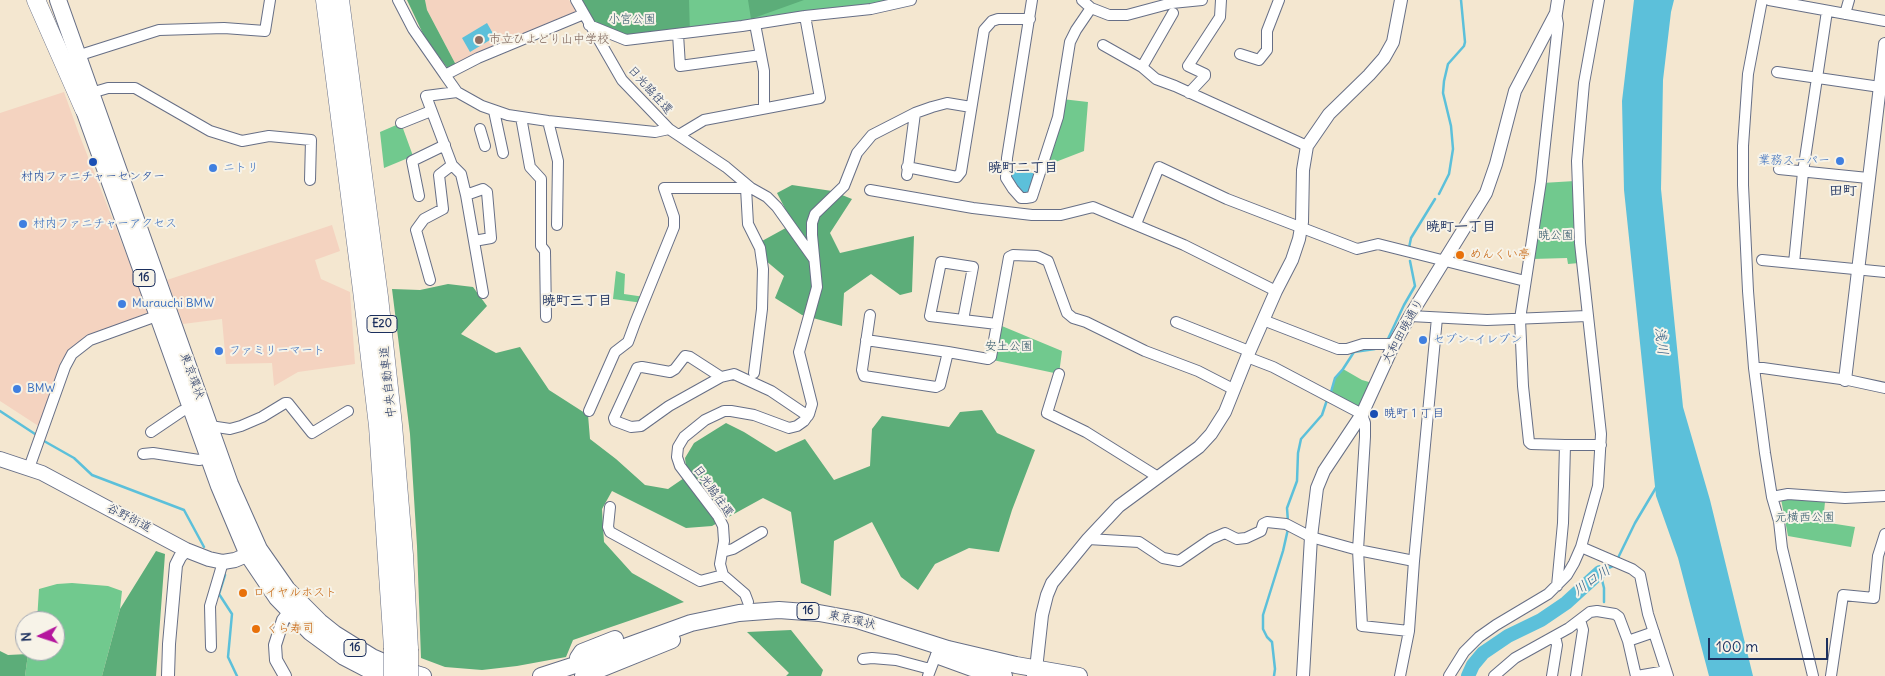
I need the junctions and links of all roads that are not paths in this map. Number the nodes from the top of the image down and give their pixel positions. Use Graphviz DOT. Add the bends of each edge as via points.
graph roads {
  1 [pos="36,0"];
  2 [pos="45,0"];
  3 [pos="58,0"];
  4 [pos="270,0"];
  5 [pos="325,0"];
  6 [pos="340,0"];
  7 [pos="398,0"];
  8 [pos="576,0"];
  9 [pos="911,0"];
  10 [pos="1032,0"];
  11 [pos="1082,0"];
  12 [pos="1202,0"];
  13 [pos="1221,0"];
  14 [pos="1279,0"];
  15 [pos="1401,0"];
  16 [pos="1599,0"];
  17 [pos="1762,0"];
  18 [pos="1768,0"];
  19 [pos="1849,0"];
  20 [pos="1557,6"];
  21 [pos="1091,8"];
  22 [pos="1827,11"];
  23 [pos="1173,13"];
  24 [pos="584,14"];
  25 [pos="1845,14"];
  26 [pos="805,16"];
  27 [pos="1030,19"];
  28 [pos="1885,21"];
  29 [pos="754,24"];
  30 [pos="589,25"];
  31 [pos="63,34"];
  32 [pos="678,34"];
  33 [pos="1885,44"];
  34 [pos="1103,45"];
  35 [pos="1240,54"];
  36 [pos="760,55"];
  37 [pos="77,56"];
  38 [pos="1142,67"];
  39 [pos="1777,72"];
  40 [pos="446,75"];
  41 [pos="1816,78"];
  42 [pos="458,92"];
  43 [pos="91,93"];
  44 [pos="1189,93"];
  45 [pos="1881,95"];
  46 [pos="971,107"];
  47 [pos="764,108"];
  48 [pos="84,109"];
  49 [pos="431,111"];
  50 [pos="494,111"];
  51 [pos="915,113"];
  52 [pos="521,117"];
  53 [pos="548,121"];
  54 [pos="401,123"];
  55 [pos="669,129"];
  56 [pos="499,134"];
  57 [pos="679,135"];
  58 [pos="482,138"];
  59 [pos="445,146"];
  60 [pos="1307,146"];
  61 [pos="503,153"];
  62 [pos="452,165"];
  63 [pos="1778,170"];
  64 [pos="1803,172"];
  65 [pos="1868,178"];
  66 [pos="310,180"];
  67 [pos="748,188"];
  68 [pos="870,190"];
  69 [pos="466,195"];
  70 [pos="418,196"];
  71 [pos="1136,224"];
  72 [pos="557,226"];
  73 [pos="1301,229"];
  74 [pos="474,241"];
  75 [pos="1446,260"];
  76 [pos="1762,260"];
  77 [pos="1794,263"];
  78 [pos="817,265"];
  79 [pos="1859,269"];
  80 [pos="1885,272"];
  81 [pos="430,280"];
  82 [pos="1525,281"];
  83 [pos="1276,290"];
  84 [pos="482,293"];
  85 [pos="163,314"];
  86 [pos="870,315"];
  87 [pos="1410,316"];
  88 [pos="1587,316"];
  89 [pos="546,317"];
  90 [pos="1437,318"];
  91 [pos="1520,319"];
  92 [pos="963,320"];
  93 [pos="1263,320"];
  94 [pos="1176,322"];
  95 [pos="997,324"];
  96 [pos="866,340"];
  97 [pos="1389,343"];
  98 [pos="948,352"];
  99 [pos="1248,354"];
  100 [pos="1754,368"];
  101 [pos="754,372"];
  102 [pos="1059,374"];
  103 [pos="721,377"];
  104 [pos="1845,380"];
  105 [pos="1233,388"];
  106 [pos="1885,388"];
  107 [pos="191,408"];
  108 [pos="348,411"];
  109 [pos="589,411"];
  110 [pos="1362,414"];
  111 [pos="808,416"];
  112 [pos="210,426"];
  113 [pos="151,432"];
  114 [pos="1565,445"];
  115 [pos="1601,445"];
  116 [pos="143,454"];
  117 [pos="209,458"];
  118 [pos="0,459"];
  119 [pos="29,468"];
  120 [pos="1158,477"];
  121 [pos="1885,496"];
  122 [pos="1772,497"];
  123 [pos="610,507"];
  124 [pos="762,532"];
  125 [pos="1885,534"];
  126 [pos="1311,538"];
  127 [pos="1088,539"];
  128 [pos="1582,547"];
  129 [pos="186,550"];
  130 [pos="1358,550"];
  131 [pos="253,552"];
  132 [pos="722,552"];
  133 [pos="1414,560"];
  134 [pos="223,562"];
  135 [pos="723,574"];
  136 [pos="1557,586"];
  137 [pos="748,602"];
  138 [pos="294,606"];
  139 [pos="792,610"];
  140 [pos="1580,620"];
  141 [pos="1409,631"];
  142 [pos="1654,632"];
  143 [pos="1555,636"];
  144 [pos="1628,641"];
  145 [pos="211,647"];
  146 [pos="401,648"];
  147 [pos="863,659"];
  148 [pos="932,667"];
  149 [pos="585,668"];
  150 [pos="1034,672"];
  151 [pos="374,674"];
  152 [pos="1667,674"];
  153 [pos="168,676"];
  154 [pos="285,676"];
  155 [pos="393,676"];
  156 [pos="409,676"];
  157 [pos="423,676"];
  158 [pos="541,676"];
  159 [pos="1004,676"];
  160 [pos="1078,676"];
  161 [pos="1303,676"];
  162 [pos="1400,676"];
  163 [pos="1449,676"];
  164 [pos="1494,676"];
  165 [pos="1552,676"];
  166 [pos="1576,676"];
  167 [pos="1636,676"];
  168 [pos="1813,676"];
  169 [pos="1831,676"];
  1 -- 48 [label="highway"];
  2 -- 31 [label="highway, 東京環状 / 16"];
  3 -- 31 [label="highway, 東京環状 / 16"];
  4 -- 37 [label="street" via="265,31 224,28 159,30"];
  5 -- 146 [label="highway, 中央自動車道 / E20" via="378,426"];
  6 -- 146 [label="highway, 中央自動車道 / E20" via="393,425 404,555"];
  7 -- 40 [label="street" via="413,29"];
  8 -- 24 [label="street"];
  9 -- 26 [label="street"];
  10 -- 27 [label="street"];
  11 -- 21 [label="street"];
  12 -- 21 [label="street" via="1172,3 1127,15 1109,15"];
  13 -- 44 [label="street" via="1220,17 1188,66 1205,74"];
  14 -- 35 [label="street" via="1267,31 1268,50 1259,60"];
  15 -- 60 [label="street" via="1393,42 1384,58 1329,114"];
  16 -- 88 [label="street" via="1584,83 1578,153 1578,220"];
  17 -- 100 [label="street" via="1748,74 1743,160"];
  18 -- 22 [label="street"];
  19 -- 25 [label="street"];
  20 -- 75 [label="street, 大和田暁通り" via="1515,91 1486,194"];
  20 -- 82 [label="street" via="1558,24 1541,181"];
  21 -- 27 [label="street" via="1070,42 1058,117 1032,197 1021,198 1006,178 1007,158"];
  22 -- 25 [label="street"];
  22 -- 41 [label="street"];
  23 -- 38 [label="street"];
  24 -- 30 [label="street, 日光脇往還"];
  24 -- 40 [label="street" via="478,58"];
  25 -- 28 [label="street"];
  26 -- 29 [label="street"];
  26 -- 47 [label="street" via="820,98"];
  27 -- 46 [label="street" via="998,18 984,30"];
  29 -- 32 [label="street"];
  29 -- 36 [label="street"];
  30 -- 32 [label="street" via="626,40"];
  30 -- 55 [label="street, 日光脇往還" via="622,80"];
  31 -- 37 [label="highway, 東京環状 / 16"];
  31 -- 48 [label="highway, 東京環状 / 16"];
  32 -- 36 [label="street" via="680,66"];
  33 -- 45 [label="street"];
  34 -- 38 [label="street"];
  36 -- 47 [label="street" via="764,71"];
  37 -- 43 [label="highway, 東京環状 / 16"];
  38 -- 44 [label="street" via="1156,79"];
  39 -- 41 [label="street"];
  40 -- 42 [label="street"];
  41 -- 45 [label="street"];
  41 -- 64 [label="street"];
  42 -- 49 [label="street" via="426,96"];
  42 -- 50 [label="street"];
  43 -- 66 [label="street" via="108,88 135,88 210,131 242,141 269,136 311,140"];
  43 -- 85 [label="highway, 東京環状 / 16"];
  44 -- 60 [label="street"];
  45 -- 65 [label="street"];
  46 -- 51 [label="street" via="947,104"];
  46 -- 51 [label="street" via="964,161 956,177 907,171"];
  47 -- 57 [label="street" via="704,120"];
  48 -- 85 [label="highway, 東京環状 / 16"];
  49 -- 54 [label="street"];
  49 -- 59 [label="street"];
  50 -- 52 [label="street"];
  50 -- 56 [label="street"];
  51 -- 78 [label="street" via="872,135 856,153 846,186 815,214 812,223"];
  52 -- 53 [label="street"];
  52 -- 89 [label="street" via="530,167 541,179"];
  53 -- 55 [label="street" via="655,132"];
  53 -- 72 [label="street" via="558,162"];
  55 -- 57 [label="street, 日光脇往還"];
  56 -- 58 [label="street"];
  56 -- 61 [label="street"];
  57 -- 67 [label="street, 日光脇往還" via="726,167"];
  59 -- 62 [label="street"];
  59 -- 70 [label="street" via="412,161"];
  60 -- 73 [label="street"];
  62 -- 69 [label="street" via="461,174"];
  62 -- 81 [label="street" via="439,175 443,209 424,219 416,230"];
  63 -- 64 [label="street"];
  64 -- 65 [label="street"];
  64 -- 77 [label="street"];
  65 -- 79 [label="street"];
  67 -- 78 [label="street, 日光脇往還" via="767,197 777,208"];
  67 -- 101 [label="street" via="748,224 760,248 763,269"];
  67 -- 109 [label="street" via="664,188 674,227 628,342 615,352"];
  68 -- 71 [label="street" via="1032,215 1061,215 1093,207"];
  69 -- 74 [label="street"];
  69 -- 74 [label="street" via="483,189 487,192 491,238"];
  71 -- 73 [label="street" via="1159,167"];
  71 -- 83 [label="street"];
  73 -- 75 [label="street" via="1357,249 1378,244"];
  73 -- 83 [label="street" via="1292,260"];
  74 -- 84 [label="street"];
  75 -- 82 [label="street"];
  75 -- 87 [label="street, 大和田暁通り"];
  76 -- 77 [label="street"];
  77 -- 79 [label="street"];
  78 -- 111 [label="street" via="817,287 799,352 811,394"];
  79 -- 80 [label="street"];
  79 -- 104 [label="street"];
  82 -- 91 [label="street"];
  83 -- 93 [label="street"];
  85 -- 107 [label="highway, 東京環状 / 16"];
  85 -- 112 [label="highway, 東京環状 / 16"];
  85 -- 119 [label="street" via="90,340 72,354"];
  86 -- 96 [label="street"];
  87 -- 90 [label="street"];
  87 -- 97 [label="street, 大和田暁通り"];
  88 -- 91 [label="street"];
  88 -- 115 [label="street"];
  90 -- 91 [label="street"];
  90 -- 133 [label="street"];
  91 -- 114 [label="street" via="1529,442"];
  92 -- 92 [label="street" via="973,267 941,262 930,316"];
  92 -- 95 [label="street"];
  93 -- 97 [label="street" via="1338,349"];
  93 -- 99 [label="street"];
  94 -- 99 [label="street"];
  95 -- 98 [label="street" via="988,359"];
  95 -- 105 [label="street" via="1009,257 1037,256 1048,261 1067,313 1073,318"];
  96 -- 98 [label="street"];
  96 -- 98 [label="street" via="864,376 936,387 940,385"];
  97 -- 110 [label="street, 大和田暁通り"];
  99 -- 105 [label="street"];
  99 -- 110 [label="street"];
  100 -- 104 [label="street"];
  100 -- 122 [label="street"];
  102 -- 120 [label="street" via="1048,412"];
  103 -- 103 [label="street" via="641,426 631,427 615,421 637,368 670,372 685,356"];
  103 -- 111 [label="street" via="741,376"];
  104 -- 106 [label="street"];
  105 -- 120 [label="street" via="1225,412 1211,434 1199,447"];
  107 -- 113 [label="street"];
  107 -- 117 [label="highway, 東京環状 / 16"];
  108 -- 112 [label="street" via="312,433 288,403 241,426 230,429"];
  110 -- 126 [label="street, 大和田暁通り" via="1324,471 1317,488"];
  110 -- 130 [label="street" via="1365,437"];
  111 -- 132 [label="street, 日光脇往還" via="797,426 789,428 754,415 724,411 705,420 684,437 677,457 680,466 718,516 724,530"];
  112 -- 131 [label="highway, 東京環状 / 16"];
  114 -- 115 [label="street"];
  114 -- 136 [label="street"];
  115 -- 128 [label="street" via="1598,486"];
  116 -- 117 [label="street" via="199,460"];
  117 -- 131 [label="highway, 東京環状 / 16" via="225,503"];
  118 -- 119 [label="main road, 谷野街道"];
  119 -- 129 [label="main road, 谷野街道"];
  120 -- 127 [label="street" via="1119,506"];
  121 -- 122 [label="street" via="1845,498 1788,494"];
  122 -- 168 [label="street"];
  123 -- 135 [label="street" via="610,532 700,581"];
  124 -- 132 [label="street"];
  125 -- 169 [label="street" via="1878,556 1874,598 1843,595"];
  126 -- 127 [label="street" via="1286,524 1267,522 1263,524 1262,531 1242,540 1225,533 1220,535 1179,561 1163,558 1139,542"];
  126 -- 130 [label="street"];
  126 -- 161 [label="street, 大和田暁通り"];
  127 -- 150 [label="street" via="1049,590"];
  128 -- 136 [label="street"];
  128 -- 142 [label="street" via="1638,572"];
  129 -- 134 [label="main road, 谷野街道"];
  129 -- 153 [label="street" via="176,565"];
  130 -- 133 [label="street"];
  130 -- 141 [label="street" via="1362,626"];
  131 -- 134 [label="main road"];
  131 -- 138 [label="highway, 東京環状 / 16" via="276,576"];
  132 -- 135 [label="street, 日光脇往還" via="720,564"];
  133 -- 141 [label="street"];
  134 -- 145 [label="street" via="210,606"];
  135 -- 137 [label="street" via="745,594"];
  136 -- 163 [label="street" via="1479,637 1464,652"];
  137 -- 139 [label="highway" via="762,601"];
  137 -- 149 [label="highway" via="690,614 592,646 578,658"];
  138 -- 151 [label="highway, 東京環状 / 16" via="326,644"];
  138 -- 154 [label="street" via="280,628 274,654"];
  138 -- 157 [label="highway, 東京環状 / 16" via="357,649"];
  139 -- 149 [label="highway, 東京環状 / 16" via="749,611 710,618 653,636"];
  139 -- 150 [label="highway, 東京環状 / 16" via="858,620"];
  140 -- 143 [label="street"];
  140 -- 144 [label="street" via="1593,611 1614,614 1619,617"];
  140 -- 166 [label="street" via="1583,630"];
  141 -- 162 [label="street"];
  142 -- 144 [label="street"];
  142 -- 152 [label="street"];
  143 -- 164 [label="street" via="1515,658"];
  143 -- 165 [label="street" via="1557,645"];
  144 -- 167 [label="street"];
  146 -- 155 [label="highway, 中央自動車道 / E20, bridge"];
  146 -- 156 [label="highway, 中央自動車道 / E20, bridge"];
  147 -- 148 [label="street" via="896,660"];
  148 -- 149 [label="highway, 東京環状 / 16" via="887,639 837,626 765,620 695,632"];
  148 -- 159 [label="highway, 東京環状 / 16" via="972,668"];
  149 -- 158 [label="highway, 東京環状 / 16"];
  150 -- 160 [label="highway, 東京環状 / 16"];
  152 -- 167 [label="street"];
}
